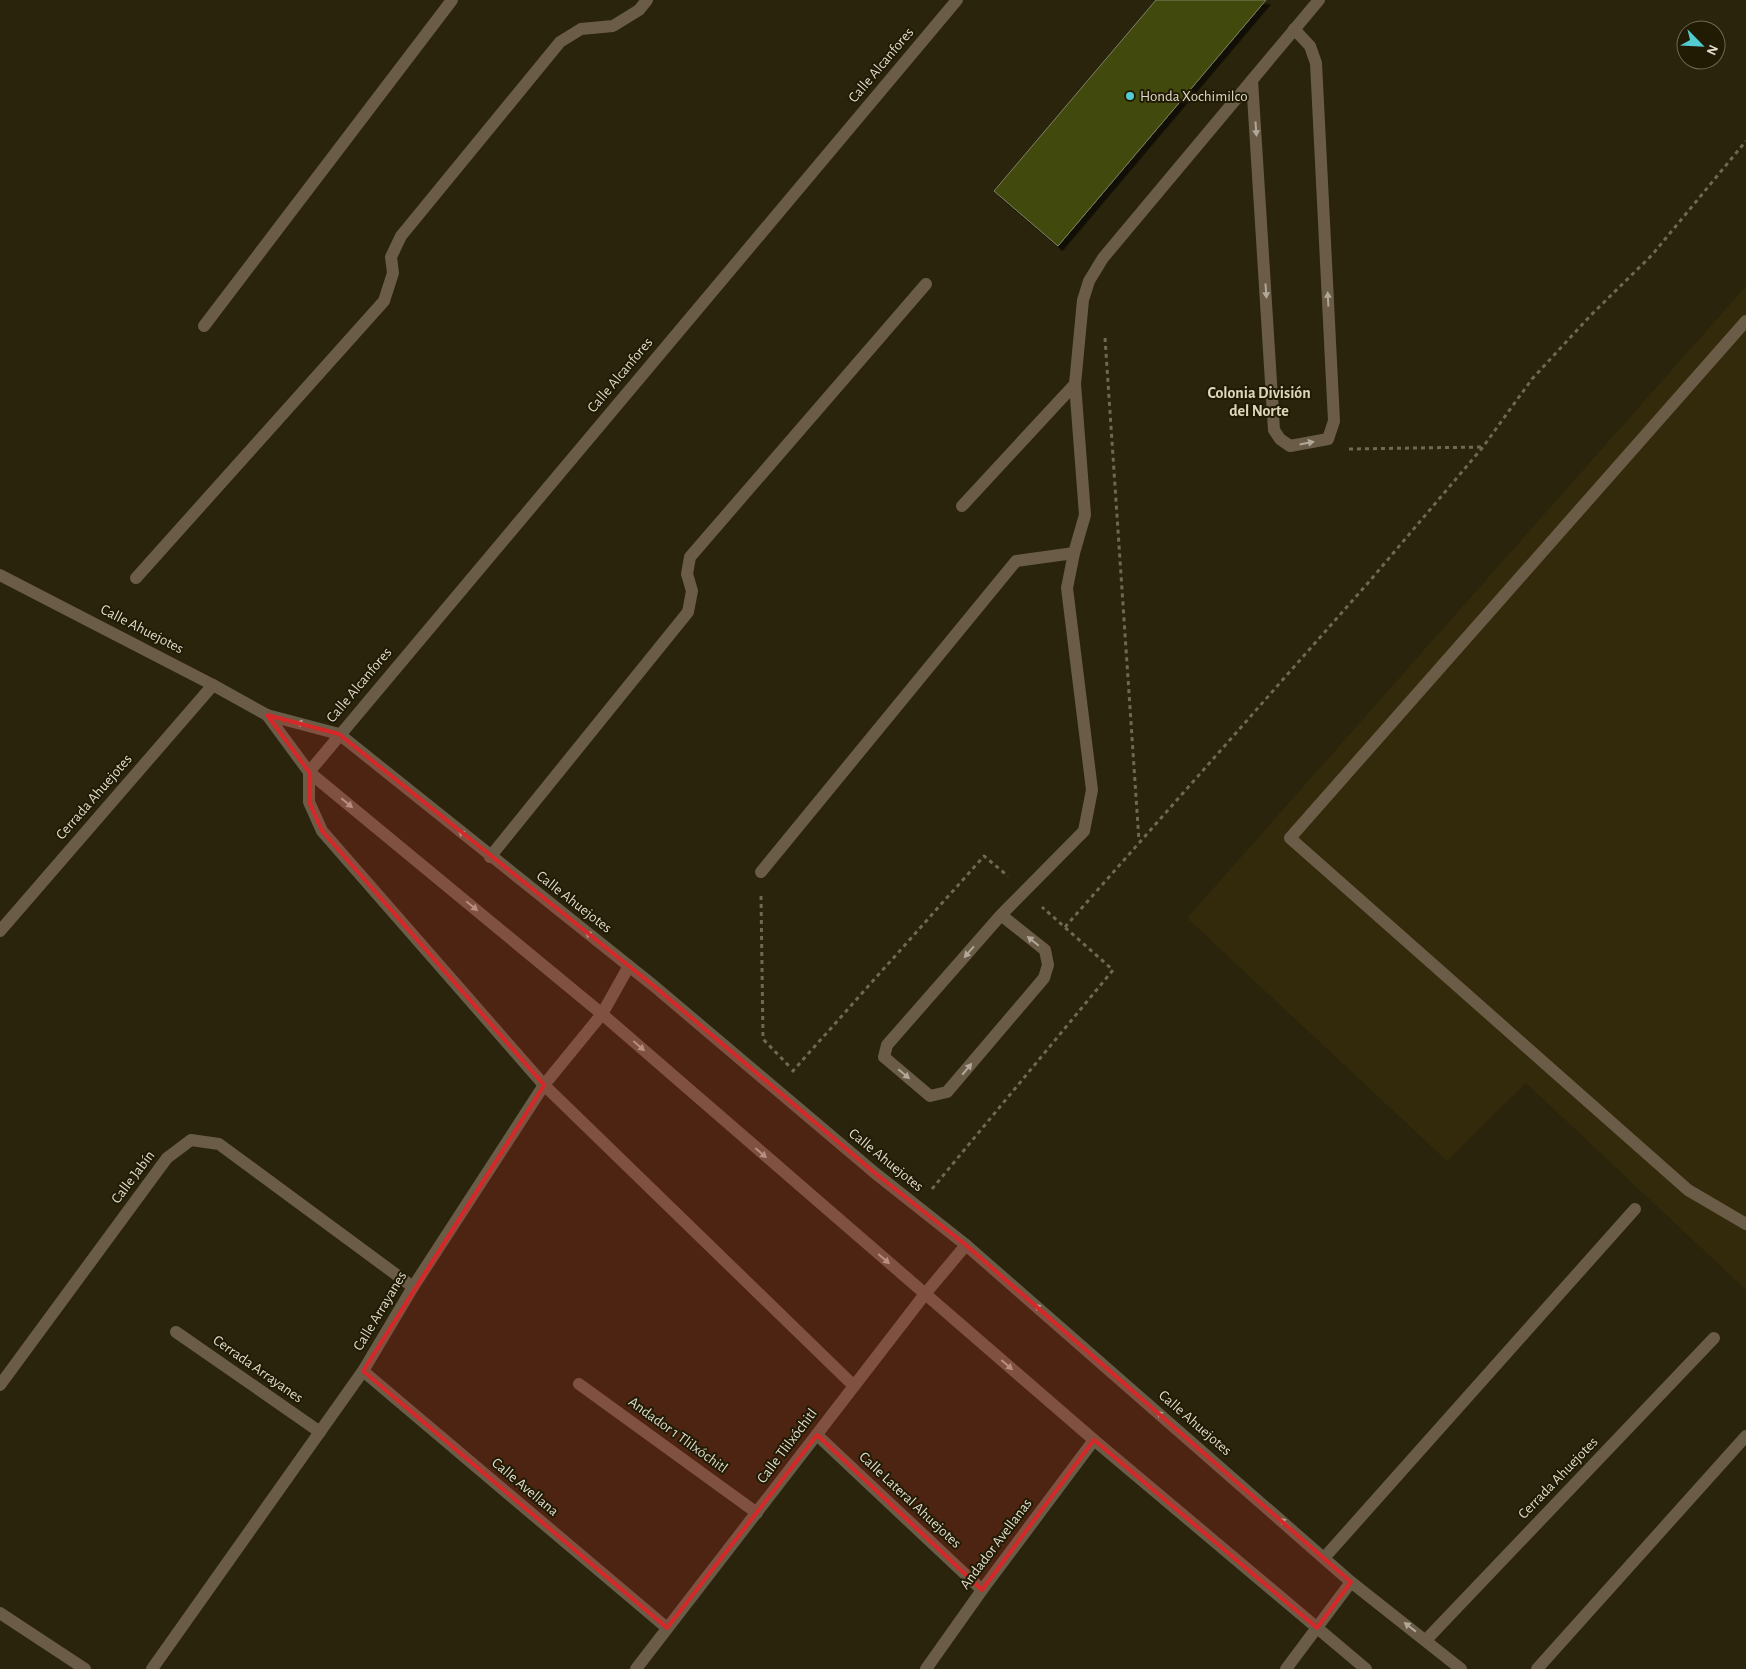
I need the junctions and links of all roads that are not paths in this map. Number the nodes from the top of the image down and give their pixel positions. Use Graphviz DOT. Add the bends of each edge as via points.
graph roads {
  1 [pos="452,0"];
  2 [pos="647,0"];
  3 [pos="957,0"];
  4 [pos="1319,0"];
  5 [pos="1294,29"];
  6 [pos="1252,80"];
  7 [pos="926,284"];
  8 [pos="1746,321"];
  9 [pos="204,326"];
  10 [pos="1075,384"];
  11 [pos="962,506"];
  12 [pos="1074,553"];
  13 [pos="0,576"];
  14 [pos="136,578"];
  15 [pos="213,684"];
  16 [pos="267,715"];
  17 [pos="339,734"];
  18 [pos="309,772"];
  19 [pos="490,857"];
  20 [pos="761,872"];
  21 [pos="1001,915"];
  22 [pos="0,931"];
  23 [pos="630,966"];
  24 [pos="602,1014"];
  25 [pos="544,1085"];
  26 [pos="1635,1209"];
  27 [pos="1746,1224"];
  28 [pos="966,1245"];
  29 [pos="413,1287"];
  30 [pos="925,1294"];
  31 [pos="176,1332"];
  32 [pos="1714,1338"];
  33 [pos="363,1371"];
  34 [pos="579,1384"];
  35 [pos="0,1385"];
  36 [pos="854,1386"];
  37 [pos="320,1432"];
  38 [pos="817,1435"];
  39 [pos="1746,1436"];
  40 [pos="1094,1440"];
  41 [pos="757,1513"];
  42 [pos="1324,1558"];
  43 [pos="1351,1582"];
  44 [pos="982,1590"];
  45 [pos="0,1613"];
  46 [pos="667,1628"];
  47 [pos="1317,1628"];
  48 [pos="1426,1640"];
  49 [pos="86,1669"];
  50 [pos="152,1669"];
  51 [pos="636,1669"];
  52 [pos="926,1669"];
  53 [pos="1286,1669"];
  54 [pos="1366,1669"];
  55 [pos="1461,1669"];
  56 [pos="1538,1669"];
  1 -- 9 [label="street"];
  2 -- 14 [label="street" via="613,26 581,30 560,42 401,236 391,257 393,273 384,301"];
  3 -- 17 [label="street, Calle Alcanfores"];
  4 -- 5 [label="street"];
  5 -- 6 [label="street"];
  6 -- 5 [label="street, one-way" via="1274,430 1290,446 1328,439 1334,421 1316,63 1310,46"];
  6 -- 10 [label="street" via="1103,258 1089,281 1083,300"];
  7 -- 19 [label="street" via="690,557 687,574 692,591 688,612"];
  8 -- 27 [label="street" via="1290,838 1688,1190"];
  10 -- 11 [label="street"];
  10 -- 12 [label="street" via="1086,515"];
  12 -- 20 [label="street" via="1016,561"];
  12 -- 21 [label="street" via="1067,588 1092,790 1084,831"];
  13 -- 15 [label="street, Calle Ahuejotes"];
  15 -- 16 [label="street, Calle Ahuejotes"];
  15 -- 22 [label="street, Cerrada Ahuejotes"];
  17 -- 16 [label="street, Calle Ahuejotes, one-way"];
  16 -- 18 [label="street, Calle Ahuejotes"];
  17 -- 18 [label="street, Calle Alcanfores"];
  19 -- 17 [label="street, Calle Ahuejotes, one-way"];
  18 -- 24 [label="street, Calle Ahuejotes, one-way"];
  18 -- 25 [label="street" via="309,802 322,830"];
  23 -- 19 [label="street, Calle Ahuejotes, one-way"];
  21 -- 21 [label="street, one-way" via="884,1051 884,1057 930,1096 947,1092 1044,978 1048,965 1044,950"];
  23 -- 24 [label="street, Calle Arrayanes"];
  23 -- 28 [label="street, Calle Ahuejotes"];
  24 -- 25 [label="street, Calle Arrayanes"];
  24 -- 30 [label="street, Calle Ahuejotes, one-way"];
  25 -- 29 [label="street, Calle Arrayanes"];
  25 -- 36 [label="street"];
  26 -- 42 [label="street"];
  28 -- 30 [label="street, Calle Tlilxóchitl"];
  42 -- 28 [label="street, Calle Ahuejotes, one-way"];
  29 -- 33 [label="street, Calle Arrayanes"];
  29 -- 35 [label="street, Calle Jabín" via="219,1144 191,1140 167,1158"];
  30 -- 36 [label="street, Calle Tlilxóchitl"];
  30 -- 40 [label="street, Calle Ahuejotes, one-way"];
  31 -- 37 [label="street, Cerrada Arrayanes"];
  32 -- 48 [label="street, Cerrada Ahuejotes"];
  33 -- 37 [label="street, Calle Arrayanes"];
  33 -- 46 [label="street, Calle Avellana"];
  34 -- 41 [label="street, Andador 1 Tlilxóchitl"];
  36 -- 38 [label="street, Calle Tlilxóchitl"];
  37 -- 50 [label="street, Calle Arrayanes"];
  38 -- 41 [label="street, Calle Tlilxóchitl"];
  38 -- 44 [label="street, Calle Lateral Ahuejotes"];
  39 -- 56 [label="street"];
  40 -- 44 [label="street, Andador Avellanas"];
  40 -- 47 [label="street, Calle Ahuejotes"];
  41 -- 46 [label="street, Calle Tlilxóchitl"];
  42 -- 43 [label="street, Calle Ahuejotes"];
  43 -- 47 [label="street"];
  48 -- 43 [label="street, Calle Ahuejotes, one-way"];
  44 -- 52 [label="street, Andador Avellanas"];
  45 -- 49 [label="street"];
  46 -- 51 [label="street, Calle Tlilxóchitl"];
  47 -- 53 [label="street"];
  47 -- 54 [label="street, Calle Ahuejotes"];
  48 -- 55 [label="street, Calle Ahuejotes"];
}
